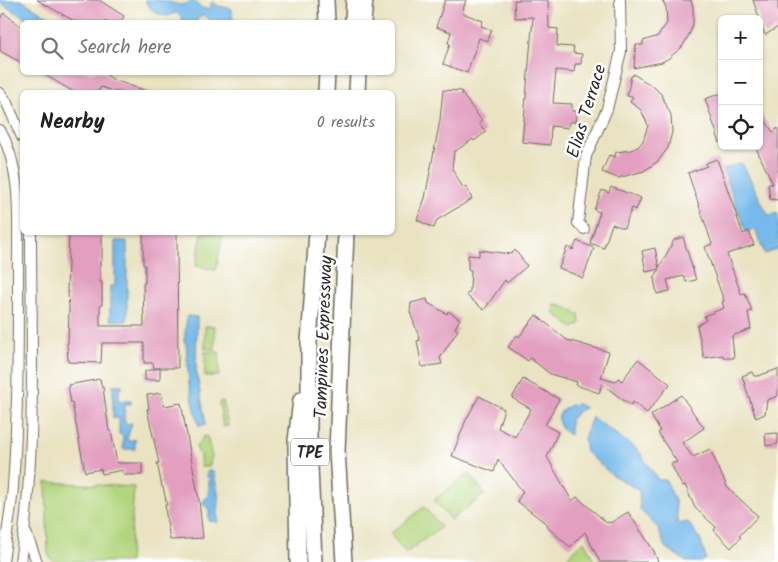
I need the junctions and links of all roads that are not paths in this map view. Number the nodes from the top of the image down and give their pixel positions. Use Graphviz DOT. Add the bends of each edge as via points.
graph roads {
  1 [pos="326,0"];
  2 [pos="354,0"];
  3 [pos="365,0"];
  4 [pos="620,0"];
  5 [pos="327,20"];
  6 [pos="353,20"];
  7 [pos="363,20"];
  8 [pos="327,75"];
  9 [pos="352,75"];
  10 [pos="358,75"];
  11 [pos="326,90"];
  12 [pos="351,90"];
  13 [pos="357,90"];
  14 [pos="0,93"];
  15 [pos="0,130"];
  16 [pos="20,132"];
  17 [pos="584,229"];
  18 [pos="32,235"];
  19 [pos="317,235"];
  20 [pos="346,235"];
  21 [pos="309,342"];
  22 [pos="25,530"];
  23 [pos="342,544"];
  24 [pos="3,562"];
  25 [pos="20,562"];
  26 [pos="37,562"];
  27 [pos="298,562"];
  28 [pos="314,562"];
  29 [pos="344,562"];
  30 [pos="350,562"];
  1 -- 5 [label="highway"];
  2 -- 6 [label="highway"];
  3 -- 7 [label="highway"];
  4 -- 17 [label="street, Elias Terrace" via="621,51 607,110 586,156 578,223"];
  8 -- 11 [label="highway"];
  9 -- 12 [label="highway"];
  10 -- 13 [label="highway"];
  14 -- 16 [label="street"];
  15 -- 24 [label="street" via="6,140 17,184 18,314 13,489"];
  18 -- 22 [label="street" via="33,392"];
  19 -- 21 [label="highway, Tampines Expressway / TPE"];
  20 -- 23 [label="highway, Tampines Expressway / TPE" via="337,451"];
  21 -- 27 [label="highway" via="296,441"];
  21 -- 28 [label="highway, Tampines Expressway / TPE"];
  22 -- 25 [label="street"];
  22 -- 26 [label="street"];
  23 -- 29 [label="highway, Tampines Expressway / TPE"];
  23 -- 30 [label="highway"];
}
